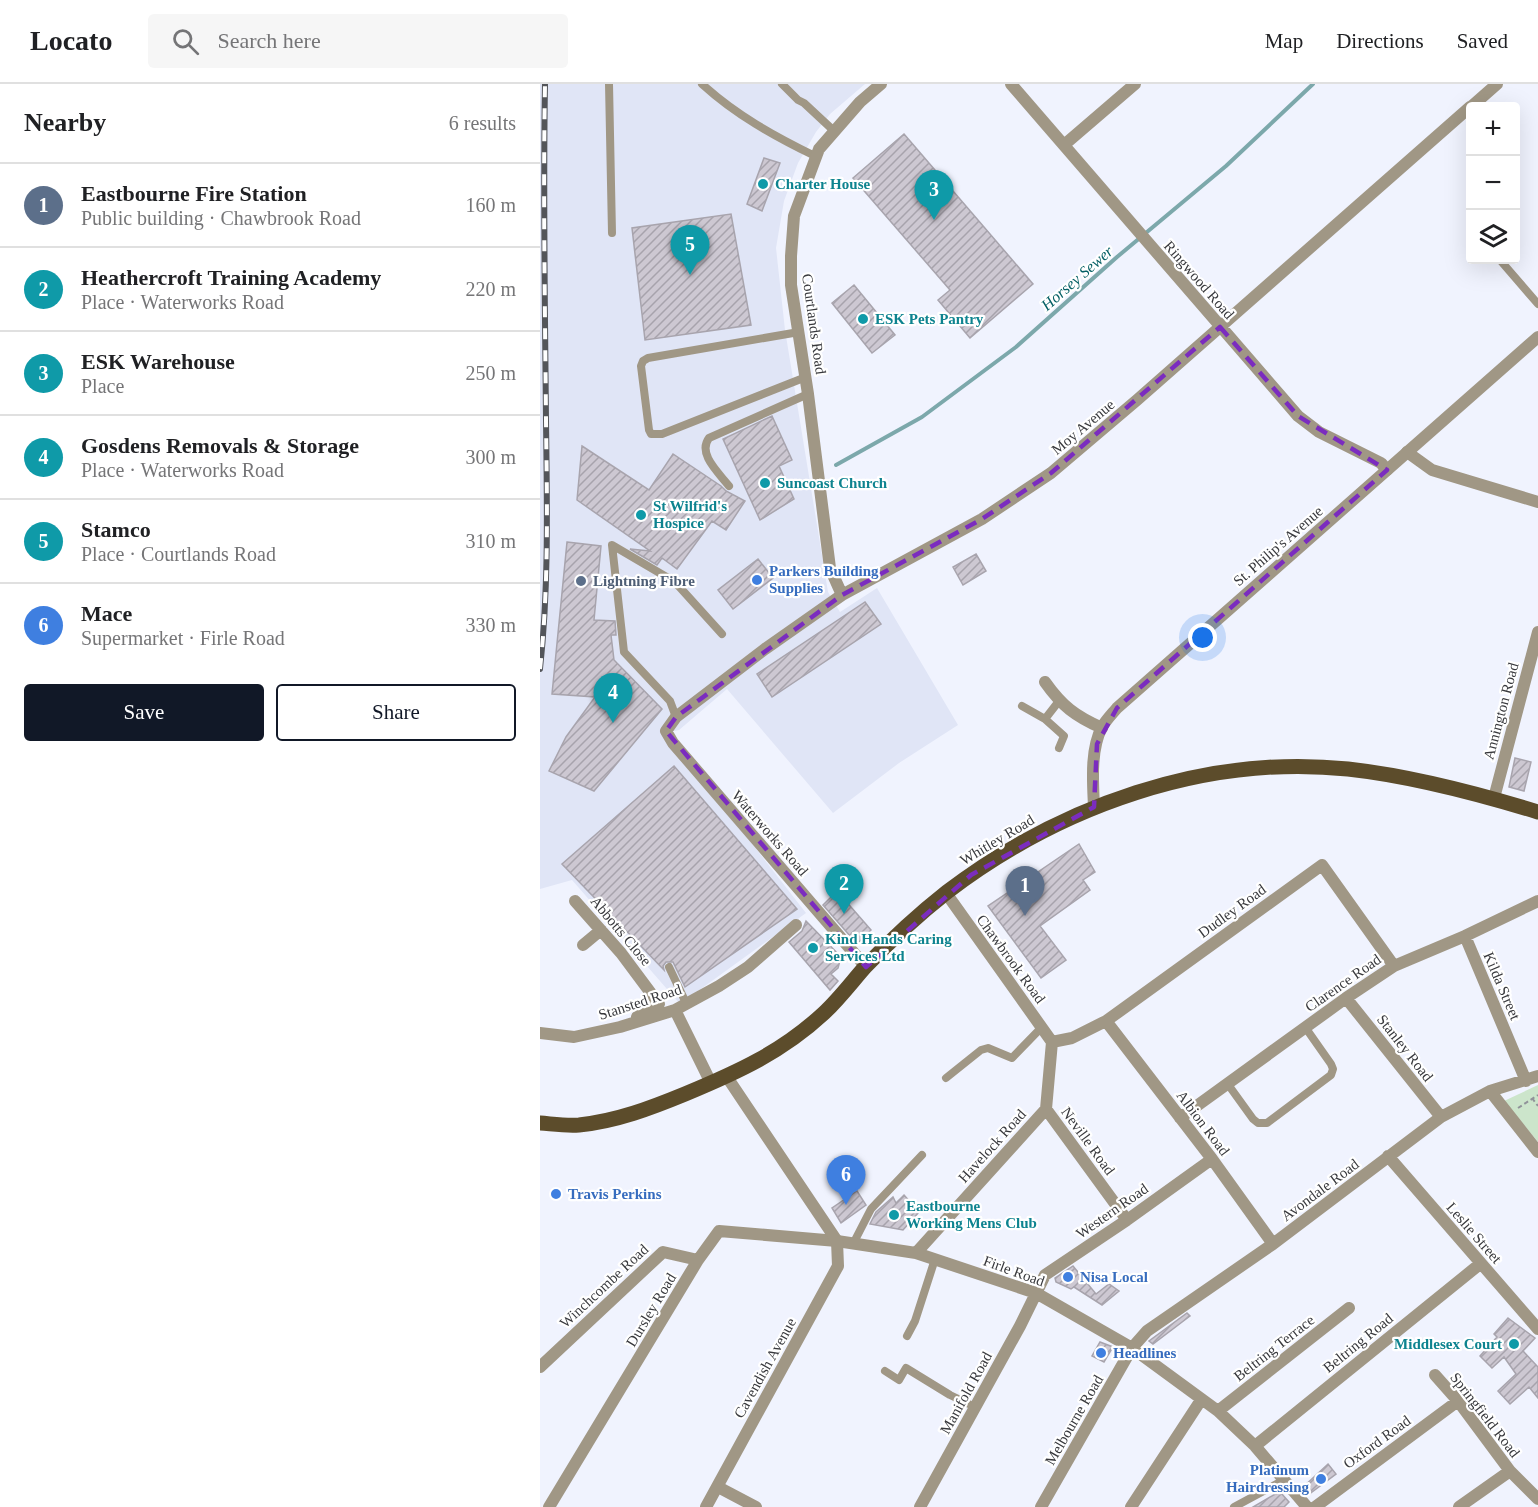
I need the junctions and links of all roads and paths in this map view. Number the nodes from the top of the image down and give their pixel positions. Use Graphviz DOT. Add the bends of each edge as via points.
graph roads {
  1 [pos="609,84"];
  2 [pos="702,84"];
  3 [pos="782,84"];
  4 [pos="882,84"];
  5 [pos="1011,84"];
  6 [pos="1135,84"];
  7 [pos="1497,84"];
  8 [pos="1477,102"];
  9 [pos="1466,111"];
  10 [pos="833,130"];
  11 [pos="1064,145"];
  12 [pos="815,156"];
  13 [pos="612,233"];
  14 [pos="1503,264"];
  15 [pos="1538,304"];
  16 [pos="1220,327"];
  17 [pos="799,332"];
  18 [pos="1538,337"];
  19 [pos="806,377"];
  20 [pos="808,394"];
  21 [pos="1407,452"];
  22 [pos="1387,470"];
  23 [pos="729,486"];
  24 [pos="1538,502"];
  25 [pos="842,595"];
  26 [pos="1538,632"];
  27 [pos="722,634"];
  28 [pos="1046,682"];
  29 [pos="1059,701"];
  30 [pos="1022,706"];
  31 [pos="676,717"];
  32 [pos="1045,719"];
  33 [pos="1102,728"];
  34 [pos="1059,748"];
  35 [pos="1494,798"];
  36 [pos="1094,807"];
  37 [pos="1538,812"];
  38 [pos="946,893"];
  39 [pos="575,901"];
  40 [pos="1538,901"];
  41 [pos="796,925"];
  42 [pos="601,930"];
  43 [pos="1465,936"];
  44 [pos="583,945"];
  45 [pos="1394,966"];
  46 [pos="669,967"];
  47 [pos="866,967"];
  48 [pos="1347,998"];
  49 [pos="681,1007"];
  50 [pos="1106,1021"];
  51 [pos="620,1027"];
  52 [pos="1042,1027"];
  53 [pos="1305,1027"];
  54 [pos="540,1032"];
  55 [pos="1053,1042"];
  56 [pos="727,1077"];
  57 [pos="946,1078"];
  58 [pos="1532,1078"];
  59 [pos="711,1083"];
  60 [pos="1227,1083"];
  61 [pos="1490,1091"];
  62 [pos="1538,1095"];
  63 [pos="1532,1098"];
  64 [pos="1538,1106"];
  65 [pos="1046,1109"];
  66 [pos="1508,1114"];
  67 [pos="1441,1117"];
  68 [pos="1180,1118"];
  69 [pos="540,1123"];
  70 [pos="1538,1152"];
  71 [pos="922,1155"];
  72 [pos="1388,1156"];
  73 [pos="1212,1159"];
  74 [pos="1127,1220"];
  75 [pos="837,1241"];
  76 [pos="853,1244"];
  77 [pos="1273,1244"];
  78 [pos="916,1253"];
  79 [pos="935,1259"];
  80 [pos="698,1260"];
  81 [pos="1480,1263"];
  82 [pos="1036,1293"];
  83 [pos="1349,1308"];
  84 [pos="1538,1329"];
  85 [pos="907,1336"];
  86 [pos="1132,1348"];
  87 [pos="540,1367"];
  88 [pos="885,1371"];
  89 [pos="1435,1375"];
  90 [pos="1201,1400"];
  91 [pos="1458,1401"];
  92 [pos="975,1407"];
  93 [pos="1218,1411"];
  94 [pos="1255,1446"];
  95 [pos="1510,1471"];
  96 [pos="1284,1480"];
  97 [pos="718,1487"];
  98 [pos="1538,1499"];
  99 [pos="549,1507"];
  100 [pos="706,1507"];
  101 [pos="756,1507"];
  102 [pos="920,1507"];
  103 [pos="1041,1507"];
  104 [pos="1131,1507"];
  105 [pos="1234,1507"];
  106 [pos="1307,1507"];
  107 [pos="1315,1507"];
  108 [pos="1459,1507"];
  1 -- 13 [label="lane"];
  2 -- 12 [label="lane" via="753,124"];
  3 -- 10 [label="lane"];
  4 -- 10 [label="street, Courtlands Road"];
  5 -- 11 [label="street, Ringwood Road"];
  6 -- 11 [label="street"];
  7 -- 8 [label="street, Moy Avenue"];
  9 -- 16 [label="street, Moy Avenue"];
  10 -- 12 [label="street, Courtlands Road"];
  11 -- 16 [label="street, Ringwood Road"];
  12 -- 17 [label="street, Courtlands Road" via="794,216 791,285"];
  14 -- 15 [label="lane"];
  16 -- 22 [label="street, Ringwood Road" via="1298,416"];
  16 -- 25 [label="street, Moy Avenue" via="1051,473 982,519"];
  17 -- 19 [label="street, Courtlands Road"];
  17 -- 19 [label="lane" via="643,361 640,366 649,430 651,434 662,434"];
  18 -- 21 [label="street, St. Philip's Avenue"];
  19 -- 20 [label="street, Courtlands Road"];
  20 -- 23 [label="lane" via="709,438 704,444 705,454"];
  20 -- 25 [label="street, Courtlands Road" via="830,568"];
  21 -- 22 [label="street, St. Philip's Avenue"];
  21 -- 24 [label="street" via="1432,470"];
  22 -- 33 [label="street, St. Philip's Avenue" via="1117,708"];
  25 -- 31 [label="street, Moy Avenue"];
  26 -- 35 [label="street, Annington Road"];
  27 -- 31 [label="lane" via="675,582 612,545 624,652 670,701"];
  28 -- 29 [label="street"];
  29 -- 32 [label="lane"];
  29 -- 33 [label="street"];
  30 -- 32 [label="lane"];
  31 -- 47 [label="street, Waterworks Road" via="666,731 673,743"];
  32 -- 34 [label="lane" via="1064,736"];
  33 -- 36 [label="street, St. Philip's Avenue" via="1094,764"];
  35 -- 36 [label="main road, Whitley Road" via="1375,773 1286,767 1183,780"];
  35 -- 37 [label="main road, Whitley Road"];
  36 -- 38 [label="main road, Whitley Road" via="1017,847"];
  38 -- 47 [label="main road, Whitley Road"];
  38 -- 52 [label="street, Chawbrook Road"];
  39 -- 42 [label="street, Abbotts Close"];
  40 -- 43 [label="street, Clarence Road"];
  41 -- 49 [label="street, Stansted Road" via="748,967"];
  42 -- 44 [label="street"];
  42 -- 51 [label="street, Abbotts Close" via="658,1004"];
  43 -- 45 [label="street, Clarence Road"];
  43 -- 58 [label="street, Kilda Street"];
  45 -- 48 [label="street, Clarence Road"];
  45 -- 50 [label="street, Dudley Road" via="1322,865"];
  46 -- 49 [label="lane"];
  47 -- 56 [label="main road, Whitley Road" via="829,1008 786,1045"];
  48 -- 53 [label="street, Clarence Road"];
  48 -- 67 [label="street, Stanley Road"];
  49 -- 51 [label="street, Stansted Road"];
  49 -- 59 [label="street"];
  50 -- 55 [label="street, Dudley Road" via="1072,1038"];
  50 -- 68 [label="street, Albion Road"];
  51 -- 54 [label="street, Stansted Road" via="574,1036"];
  52 -- 55 [label="street, Chawbrook Road"];
  52 -- 57 [label="lane" via="1012,1059 988,1048 981,1050"];
  53 -- 60 [label="street, Clarence Road"];
  53 -- 60 [label="lane" via="1331,1064 1331,1075 1267,1123 1253,1119"];
  55 -- 65 [label="street, Havelock Road"];
  56 -- 59 [label="main road, Whitley Road"];
  56 -- 75 [label="street"];
  58 -- 61 [label="street, Avondale Road"];
  59 -- 69 [label="main road, Whitley Road" via="647,1110 611,1120 576,1125"];
  60 -- 68 [label="street, Clarence Road"];
  61 -- 66 [label="street"];
  61 -- 67 [label="street, Avondale Road"];
  62 -- 63 [label="path"];
  63 -- 64 [label="path"];
  63 -- 66 [label="path"];
  65 -- 74 [label="street, Neville Road"];
  65 -- 78 [label="street, Havelock Road"];
  66 -- 70 [label="street"];
  67 -- 72 [label="street, Avondale Road"];
  68 -- 73 [label="street, Albion Road"];
  71 -- 76 [label="lane" via="871,1209"];
  72 -- 77 [label="street, Avondale Road"];
  72 -- 81 [label="street, Leslie Street"];
  73 -- 74 [label="street, Western Road"];
  73 -- 77 [label="street, Albion Road"];
  74 -- 82 [label="street, Western Road" via="1045,1275"];
  75 -- 76 [label="street, Firle Road"];
  75 -- 80 [label="street, Dursley Road" via="719,1231"];
  75 -- 97 [label="street, Cavendish Avenue" via="838,1266"];
  76 -- 78 [label="street, Firle Road"];
  77 -- 86 [label="street, Avondale Road" via="1147,1330"];
  78 -- 79 [label="street, Firle Road"];
  79 -- 82 [label="street, Firle Road"];
  79 -- 85 [label="lane"];
  80 -- 87 [label="street, Winchcombe Road" via="663,1252"];
  80 -- 99 [label="street, Dursley Road"];
  81 -- 84 [label="street, Leslie Street"];
  81 -- 94 [label="street, Beltring Road"];
  82 -- 86 [label="street, Firle Road"];
  82 -- 92 [label="street, Manifold Road"];
  83 -- 93 [label="street, Beltring Terrace"];
  86 -- 90 [label="street, Firle Road"];
  86 -- 103 [label="street, Melbourne Road"];
  88 -- 92 [label="lane" via="898,1380 906,1368"];
  89 -- 91 [label="street, Springfield Road"];
  90 -- 93 [label="street, Firle Road"];
  90 -- 104 [label="street"];
  91 -- 95 [label="street, Springfield Road"];
  91 -- 107 [label="street, Oxford Road"];
  92 -- 102 [label="street, Manifold Road"];
  93 -- 94 [label="street, Firle Road"];
  94 -- 96 [label="street, Firle Road"];
  95 -- 98 [label="street, Springfield Road"];
  95 -- 108 [label="street"];
  96 -- 105 [label="lane"];
  96 -- 106 [label="street, Firle Road"];
  97 -- 100 [label="street, Cavendish Avenue"];
  97 -- 101 [label="street"];
}
